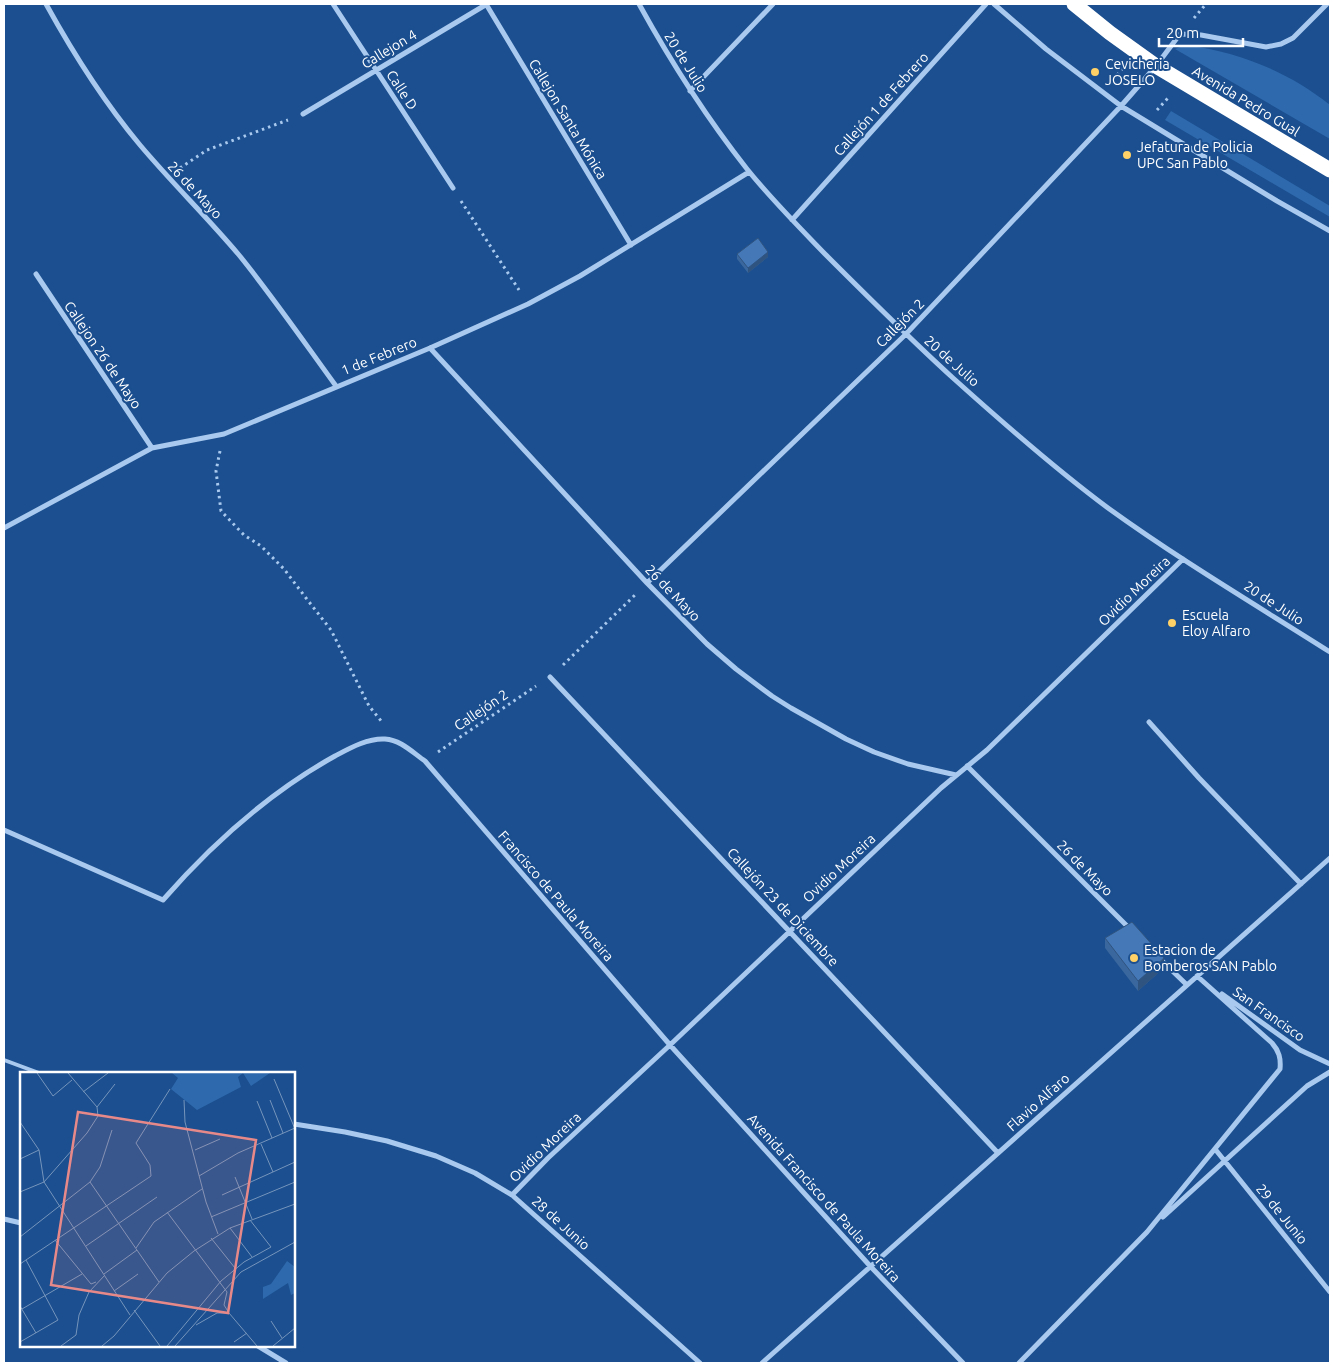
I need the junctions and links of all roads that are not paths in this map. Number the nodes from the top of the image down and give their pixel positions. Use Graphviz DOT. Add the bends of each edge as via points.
graph roads {
  1 [pos="46,4"];
  2 [pos="333,4"];
  3 [pos="486,4"];
  4 [pos="639,4"];
  5 [pos="773,4"];
  6 [pos="986,4"];
  7 [pos="994,4"];
  8 [pos="1074,4"];
  9 [pos="1327,4"];
  10 [pos="1156,66"];
  11 [pos="376,70"];
  12 [pos="690,91"];
  13 [pos="1121,106"];
  14 [pos="303,114"];
  15 [pos="1330,170"];
  16 [pos="749,172"];
  17 [pos="453,188"];
  18 [pos="792,220"];
  19 [pos="1330,231"];
  20 [pos="631,245"];
  21 [pos="36,274"];
  22 [pos="905,335"];
  23 [pos="430,348"];
  24 [pos="336,386"];
  25 [pos="152,448"];
  26 [pos="4,528"];
  27 [pos="1183,558"];
  28 [pos="647,583"];
  29 [pos="1330,652"];
  30 [pos="550,677"];
  31 [pos="1149,722"];
  32 [pos="967,766"];
  33 [pos="956,775"];
  34 [pos="4,830"];
  35 [pos="1330,858"];
  36 [pos="1301,884"];
  37 [pos="789,930"];
  38 [pos="1132,931"];
  39 [pos="1152,951"];
  40 [pos="1197,976"];
  41 [pos="1187,986"];
  42 [pos="670,1045"];
  43 [pos="4,1060"];
  44 [pos="1330,1064"];
  45 [pos="36,1072"];
  46 [pos="1330,1072"];
  47 [pos="295,1124"];
  48 [pos="1215,1149"];
  49 [pos="998,1153"];
  50 [pos="1224,1160"];
  51 [pos="512,1195"];
  52 [pos="4,1219"];
  53 [pos="20,1223"];
  54 [pos="1147,1232"];
  55 [pos="871,1267"];
  56 [pos="1330,1292"];
  57 [pos="260,1347"];
  58 [pos="286,1363"];
  59 [pos="700,1363"];
  60 [pos="762,1363"];
  61 [pos="963,1363"];
  62 [pos="1019,1363"];
  1 -- 24 [label="street, 26 de Mayo" via="118,117 240,256"];
  2 -- 11 [label="street, Calle D"];
  3 -- 11 [label="street, Callejon 4"];
  3 -- 20 [label="street, Callejon Santa Mónica"];
  4 -- 12 [label="street, 20 de Julio"];
  5 -- 12 [label="street"];
  6 -- 18 [label="street, Callejón 1 de Febrero"];
  7 -- 13 [label="street"];
  8 -- 10 [label="highway, Avenida Pedro Gual"];
  9 -- 10 [label="street, Callejón 2" via="1293,38 1281,44 1266,47 1180,34"];
  10 -- 13 [label="street, Callejón 2"];
  10 -- 15 [label="highway, Avenida Pedro Gual"];
  11 -- 14 [label="street, Callejon 4"];
  11 -- 17 [label="street, Calle D"];
  12 -- 16 [label="street, 20 de Julio"];
  13 -- 19 [label="street"];
  13 -- 22 [label="street, Callejón 2"];
  16 -- 18 [label="street, 20 de Julio"];
  16 -- 20 [label="street, 1 de Febrero"];
  18 -- 22 [label="street, 20 de Julio"];
  20 -- 23 [label="street, 1 de Febrero" via="528,304"];
  21 -- 25 [label="street, Callejon 26 de Mayo"];
  22 -- 27 [label="street, 20 de Julio" via="1077,483"];
  22 -- 28 [label="street, Callejón 2"];
  23 -- 24 [label="street, 1 de Febrero"];
  23 -- 28 [label="street, 26 de Mayo"];
  24 -- 25 [label="street, 1 de Febrero" via="224,434"];
  25 -- 26 [label="street, 1 de Febrero"];
  27 -- 29 [label="street, 20 de Julio"];
  27 -- 32 [label="street, Ovidio Moreira"];
  28 -- 33 [label="street, 26 de Mayo" via="720,656 791,708 874,752"];
  30 -- 37 [label="street, Callejón 23 de Diciembre"];
  31 -- 36 [label="street"];
  32 -- 33 [label="street, Ovidio Moreira"];
  32 -- 38 [label="street, 26 de Mayo"];
  33 -- 37 [label="street, Ovidio Moreira"];
  34 -- 42 [label="street, Francisco de Paula Moreira" via="164,900 237,826 285,788 349,749 384,739 398,741 424,761"];
  35 -- 36 [label="street, Flavio Alfaro"];
  36 -- 40 [label="street, Flavio Alfaro"];
  37 -- 42 [label="street, Ovidio Moreira"];
  37 -- 49 [label="street, Callejón 23 de Diciembre"];
  39 -- 41 [label="street"];
  40 -- 41 [label="street, Flavio Alfaro"];
  40 -- 44 [label="street, San Francisco" via="1286,1041"];
  40 -- 48 [label="street" via="1272,1043 1281,1059 1280,1069"];
  41 -- 49 [label="street, Flavio Alfaro"];
  42 -- 51 [label="street, Ovidio Moreira"];
  42 -- 55 [label="street, Avenida Francisco de Paula Moreira"];
  43 -- 45 [label="lane"];
  46 -- 50 [label="street" via="1307,1086"];
  47 -- 51 [label="street, 28 de Junio" via="387,1141 436,1156 475,1173"];
  48 -- 50 [label="street, 29 de Junio"];
  48 -- 54 [label="street"];
  49 -- 55 [label="street, Flavio Alfaro"];
  50 -- 54 [label="street"];
  50 -- 56 [label="street, 29 de Junio"];
  51 -- 59 [label="street, 28 de Junio"];
  52 -- 53 [label="street"];
  54 -- 62 [label="street"];
  55 -- 60 [label="street, Flavio Alfaro"];
  55 -- 61 [label="street, Avenida Francisco de Paula Moreira"];
  57 -- 58 [label="street"];
}
